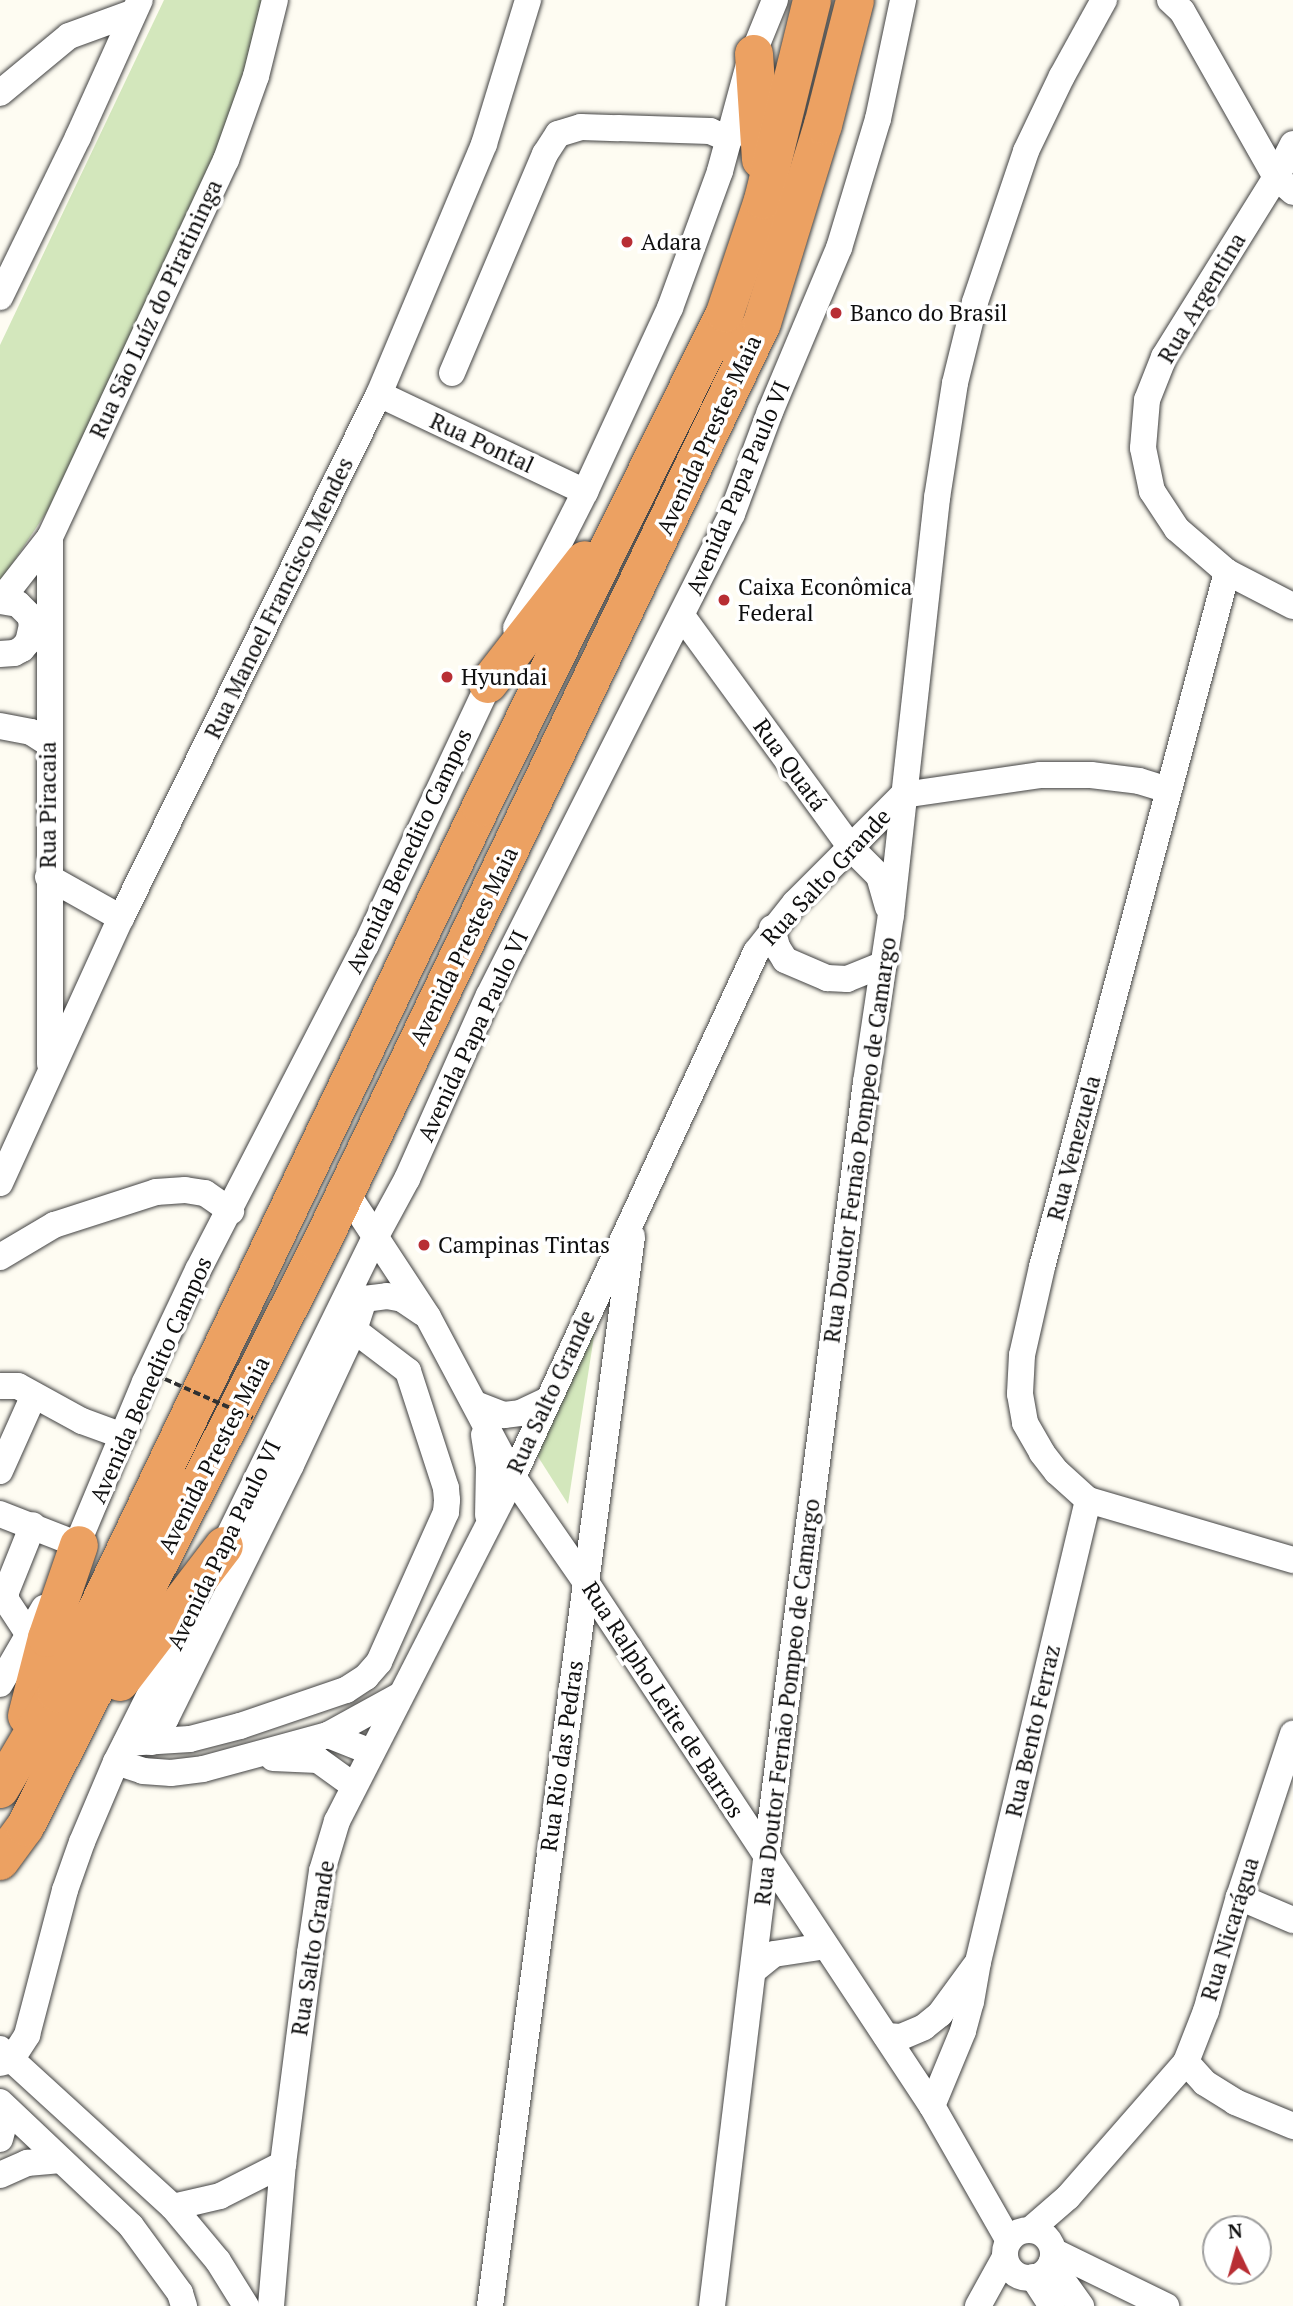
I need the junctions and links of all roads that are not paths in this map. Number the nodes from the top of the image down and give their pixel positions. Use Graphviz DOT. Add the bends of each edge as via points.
graph roads {
  1 [pos="275,0"];
  2 [pos="528,0"];
  3 [pos="775,0"];
  4 [pos="812,0"];
  5 [pos="855,0"];
  6 [pos="903,0"];
  7 [pos="1104,0"];
  8 [pos="1170,0"];
  9 [pos="136,7"];
  10 [pos="754,54"];
  11 [pos="0,93"];
  12 [pos="729,139"];
  13 [pos="1293,144"];
  14 [pos="1285,184"];
  15 [pos="763,200"];
  16 [pos="0,297"];
  17 [pos="452,373"];
  18 [pos="379,394"];
  19 [pos="585,492"];
  20 [pos="634,498"];
  21 [pos="50,537"];
  22 [pos="1227,572"];
  23 [pos="0,601"];
  24 [pos="1293,606"];
  25 [pos="682,616"];
  26 [pos="0,654"];
  27 [pos="488,684"];
  28 [pos="0,726"];
  29 [pos="48,743"];
  30 [pos="1169,790"];
  31 [pos="903,795"];
  32 [pos="850,848"];
  33 [pos="48,877"];
  34 [pos="891,915"];
  35 [pos="121,918"];
  36 [pos="772,928"];
  37 [pos="884,964"];
  38 [pos="50,1074"];
  39 [pos="0,1183"];
  40 [pos="346,1192"];
  41 [pos="636,1206"];
  42 [pos="231,1211"];
  43 [pos="376,1236"];
  44 [pos="0,1257"];
  45 [pos="428,1317"];
  46 [pos="344,1326"];
  47 [pos="0,1386"];
  48 [pos="34,1395"];
  49 [pos="548,1400"];
  50 [pos="475,1404"];
  51 [pos="123,1436"];
  52 [pos="0,1471"];
  53 [pos="513,1477"];
  54 [pos="1088,1500"];
  55 [pos="0,1514"];
  56 [pos="33,1525"];
  57 [pos="486,1527"];
  58 [pos="79,1545"];
  59 [pos="224,1546"];
  60 [pos="1293,1560"];
  61 [pos="585,1581"];
  62 [pos="29,1635"];
  63 [pos="0,1684"];
  64 [pos="399,1696"];
  65 [pos="1293,1734"];
  66 [pos="328,1735"];
  67 [pos="131,1749"];
  68 [pos="371,1752"];
  69 [pos="254,1758"];
  70 [pos="0,1777"];
  71 [pos="354,1786"];
  72 [pos="0,1789"];
  73 [pos="25,1827"];
  74 [pos="766,1858"];
  75 [pos="0,1861"];
  76 [pos="1238,1897"];
  77 [pos="1293,1920"];
  78 [pos="825,1946"];
  79 [pos="978,1962"];
  80 [pos="752,1971"];
  81 [pos="886,2036"];
  82 [pos="4,2057"];
  83 [pos="1186,2062"];
  84 [pos="4,2106"];
  85 [pos="932,2106"];
  86 [pos="1293,2126"];
  87 [pos="0,2139"];
  88 [pos="61,2160"];
  89 [pos="283,2164"];
  90 [pos="0,2175"];
  91 [pos="173,2207"];
  92 [pos="1030,2251"];
  93 [pos="184,2306"];
  94 [pos="246,2306"];
  95 [pos="271,2306"];
  96 [pos="490,2306"];
  97 [pos="712,2306"];
  98 [pos="978,2306"];
  99 [pos="984,2306"];
  100 [pos="1052,2306"];
  101 [pos="1081,2306"];
  102 [pos="1166,2306"];
  1 -- 21 [label="street, Rua São Luíz do Piratininga" via="256,76 226,160"];
  2 -- 18 [label="street, Rua Manoel Francisco Mendes" via="484,144"];
  3 -- 10 [label="street, Avenida Benedito Campos"];
  4 -- 15 [label="highway, Avenida Prestes Maia"];
  5 -- 40 [label="highway, Avenida Prestes Maia" via="823,125 762,323"];
  6 -- 25 [label="street, Avenida Papa Paulo VI" via="878,119 839,247 732,514"];
  7 -- 31 [label="street, Rua Doutor Fernão Pompeo de Camargo" via="1026,151 975,302 955,383 937,498"];
  8 -- 14 [label="street" via="1182,11"];
  9 -- 11 [label="street" via="69,36"];
  9 -- 16 [label="street"];
  10 -- 12 [label="street, Avenida Benedito Campos"];
  10 -- 15 [label="highway"];
  12 -- 17 [label="street" via="710,131 618,128 581,127 558,134 545,154"];
  12 -- 19 [label="street, Avenida Benedito Campos" via="670,308"];
  13 -- 14 [label="street, Rua Argentina"];
  14 -- 22 [label="street, Rua Argentina" via="1190,311 1147,400 1143,447 1152,491 1177,529"];
  15 -- 20 [label="highway, Avenida Prestes Maia" via="725,313"];
  18 -- 19 [label="street, Rua Pontal"];
  18 -- 35 [label="street, Rua Manoel Francisco Mendes"];
  19 -- 27 [label="street, Avenida Benedito Campos"];
  20 -- 27 [label="highway"];
  20 -- 72 [label="highway, Avenida Prestes Maia" via="57,1693"];
  21 -- 23 [label="street, Rua São Luíz do Piratininga"];
  21 -- 29 [label="street, Rua Piracaia"];
  22 -- 24 [label="street, Rua Argentina"];
  22 -- 30 [label="street, Rua Venezuela"];
  23 -- 26 [label="street" via="18,604 32,625 22,649"];
  25 -- 32 [label="street, Rua Quatá"];
  25 -- 43 [label="street, Avenida Papa Paulo VI" via="489,995 407,1180"];
  27 -- 42 [label="street, Avenida Benedito Campos" via="366,945"];
  28 -- 29 [label="street" via="31,732"];
  29 -- 33 [label="street, Rua Piracaia"];
  30 -- 31 [label="street, Rua Salto Grande" via="1091,775 1040,775"];
  30 -- 54 [label="street, Rua Venezuela" via="1022,1355 1020,1394 1025,1423 1056,1472"];
  31 -- 32 [label="street, Rua Salto Grande"];
  31 -- 34 [label="street, Rua Doutor Fernão Pompeo de Camargo"];
  32 -- 34 [label="street, Rua Quatá" via="879,876"];
  32 -- 36 [label="street, Rua Salto Grande"];
  33 -- 35 [label="street"];
  33 -- 38 [label="street, Rua Piracaia"];
  34 -- 37 [label="street, Rua Doutor Fernão Pompeo de Camargo"];
  35 -- 38 [label="street, Rua Manoel Francisco Mendes"];
  36 -- 37 [label="street" via="785,960 827,978 847,979"];
  36 -- 41 [label="street, Rua Salto Grande" via="756,952"];
  37 -- 74 [label="street, Rua Doutor Fernão Pompeo de Camargo"];
  38 -- 39 [label="street, Rua Manoel Francisco Mendes"];
  40 -- 43 [label="street, Rua Ralpho Leite de Barros"];
  40 -- 73 [label="highway, Avenida Prestes Maia"];
  41 -- 49 [label="street, Rua Salto Grande"];
  41 -- 61 [label="street, Rua Rio das Pedras"];
  42 -- 44 [label="street" via="205,1194 156,1192 54,1224"];
  42 -- 51 [label="street, Avenida Benedito Campos" via="198,1270"];
  43 -- 45 [label="street, Rua Ralpho Leite de Barros"];
  43 -- 46 [label="street, Avenida Papa Paulo VI"];
  45 -- 46 [label="street" via="402,1299 387,1296 364,1299 344,1311"];
  45 -- 50 [label="street, Rua Ralpho Leite de Barros"];
  46 -- 59 [label="street, Avenida Papa Paulo VI"];
  46 -- 67 [label="street" via="291,1465 166,1718"];
  46 -- 67 [label="street" via="408,1371 446,1488 446,1512 379,1662 346,1690 240,1726"];
  47 -- 48 [label="street" via="10,1384"];
  48 -- 51 [label="street"];
  48 -- 52 [label="street"];
  49 -- 50 [label="street" via="527,1411 504,1415"];
  49 -- 53 [label="street, Rua Salto Grande"];
  50 -- 53 [label="street, Rua Ralpho Leite de Barros"];
  50 -- 57 [label="street" via="489,1465"];
  51 -- 58 [label="street, Avenida Benedito Campos"];
  53 -- 57 [label="street, Rua Salto Grande"];
  53 -- 61 [label="street, Rua Ralpho Leite de Barros"];
  54 -- 60 [label="street, Rua Venezuela"];
  54 -- 79 [label="street, Rua Bento Ferraz"];
  55 -- 56 [label="street"];
  56 -- 58 [label="street"];
  56 -- 62 [label="street" via="6,1592 6,1600"];
  57 -- 64 [label="street, Rua Salto Grande"];
  58 -- 62 [label="street, Avenida Benedito Campos"];
  58 -- 70 [label="highway" via="47,1638 30,1708"];
  59 -- 67 [label="street, Avenida Papa Paulo VI"];
  59 -- 73 [label="highway" via="95,1718"];
  61 -- 74 [label="street, Rua Ralpho Leite de Barros"];
  61 -- 96 [label="street, Rua Rio das Pedras"];
  62 -- 63 [label="street, Avenida Benedito Campos"];
  64 -- 66 [label="street"];
  64 -- 68 [label="street, Rua Salto Grande"];
  65 -- 76 [label="street, Rua Nicarágua"];
  66 -- 68 [label="street"];
  66 -- 69 [label="street"];
  67 -- 69 [label="street" via="143,1771 171,1773"];
  67 -- 82 [label="street, Avenida Papa Paulo VI" via="65,1891 27,2035"];
  68 -- 71 [label="street, Rua Salto Grande"];
  69 -- 71 [label="street" via="318,1760"];
  71 -- 89 [label="street, Rua Salto Grande" via="337,1821 322,1871"];
  73 -- 75 [label="highway, Avenida Prestes Maia"];
  74 -- 78 [label="street, Rua Ralpho Leite de Barros"];
  74 -- 80 [label="street, Rua Doutor Fernão Pompeo de Camargo"];
  76 -- 77 [label="street"];
  76 -- 83 [label="street, Rua Nicarágua" via="1206,2011"];
  78 -- 80 [label="street" via="774,1954"];
  78 -- 81 [label="street, Rua Ralpho Leite de Barros"];
  79 -- 81 [label="street, Rua Bento Ferraz" via="940,2014 924,2027 901,2037"];
  79 -- 85 [label="street, Rua Bento Ferraz" via="963,2031"];
  80 -- 97 [label="street, Rua Doutor Fernão Pompeo de Camargo"];
  81 -- 85 [label="street, Rua Ralpho Leite de Barros"];
  82 -- 91 [label="street"];
  83 -- 86 [label="street" via="1205,2083 1235,2102"];
  83 -- 92 [label="street, Rua Nicarágua" via="1068,2197"];
  84 -- 87 [label="street"];
  84 -- 88 [label="street"];
  85 -- 92 [label="street, Rua Ralpho Leite de Barros" via="989,2203"];
  88 -- 90 [label="street" via="27,2163"];
  88 -- 93 [label="street" via="131,2226 180,2293"];
  89 -- 91 [label="street" via="242,2187"];
  89 -- 95 [label="street, Rua Salto Grande"];
  91 -- 94 [label="street" via="218,2262"];
  92 -- 98 [label="street"];
  92 -- 99 [label="street, Rua Nicarágua"];
  92 -- 100 [label="street, Rua Ralpho Leite de Barros"];
  92 -- 101 [label="street, Rua Ralpho Leite de Barros" via="1051,2264"];
  92 -- 102 [label="street"];
}
